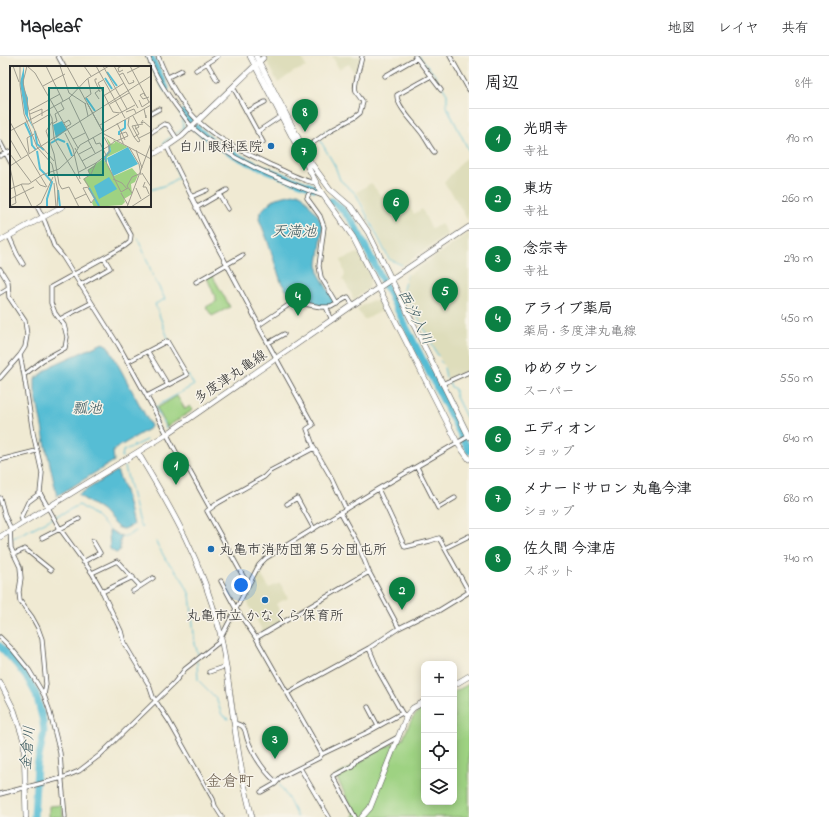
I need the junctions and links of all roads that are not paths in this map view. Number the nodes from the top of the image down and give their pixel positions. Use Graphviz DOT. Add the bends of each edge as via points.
graph roads {
  1 [pos="58,56"];
  2 [pos="148,56"];
  3 [pos="158,56"];
  4 [pos="218,56"];
  5 [pos="250,56"];
  6 [pos="256,56"];
  7 [pos="362,56"];
  8 [pos="450,56"];
  9 [pos="416,57"];
  10 [pos="260,60"];
  11 [pos="207,63"];
  12 [pos="63,66"];
  13 [pos="182,70"];
  14 [pos="196,70"];
  15 [pos="155,74"];
  16 [pos="151,76"];
  17 [pos="385,76"];
  18 [pos="431,76"];
  19 [pos="168,78"];
  20 [pos="217,80"];
  21 [pos="233,87"];
  22 [pos="441,90"];
  23 [pos="469,90"];
  24 [pos="265,102"];
  25 [pos="159,109"];
  26 [pos="246,112"];
  27 [pos="151,113"];
  28 [pos="278,118"];
  29 [pos="198,121"];
  30 [pos="192,127"];
  31 [pos="151,132"];
  32 [pos="257,132"];
  33 [pos="176,137"];
  34 [pos="0,142"];
  35 [pos="263,142"];
  36 [pos="166,147"];
  37 [pos="302,150"];
  38 [pos="10,151"];
  39 [pos="434,152"];
  40 [pos="6,153"];
  41 [pos="151,155"];
  42 [pos="0,156"];
  43 [pos="10,161"];
  44 [pos="316,183"];
  45 [pos="207,190"];
  46 [pos="227,190"];
  47 [pos="310,191"];
  48 [pos="219,194"];
  49 [pos="324,196"];
  50 [pos="191,197"];
  51 [pos="37,207"];
  52 [pos="61,207"];
  53 [pos="116,207"];
  54 [pos="196,208"];
  55 [pos="228,209"];
  56 [pos="42,217"];
  57 [pos="469,227"];
  58 [pos="9,236"];
  59 [pos="0,241"];
  60 [pos="243,255"];
  61 [pos="104,258"];
  62 [pos="23,264"];
  63 [pos="226,265"];
  64 [pos="0,269"];
  65 [pos="74,275"];
  66 [pos="390,281"];
  67 [pos="196,282"];
  68 [pos="80,285"];
  69 [pos="381,287"];
  70 [pos="8,288"];
  71 [pos="0,293"];
  72 [pos="91,304"];
  73 [pos="337,304"];
  74 [pos="353,305"];
  75 [pos="326,307"];
  76 [pos="60,319"];
  77 [pos="332,320"];
  78 [pos="259,325"];
  79 [pos="284,334"];
  80 [pos="268,343"];
  81 [pos="148,352"];
  82 [pos="20,355"];
  83 [pos="277,359"];
  84 [pos="127,362"];
  85 [pos="469,372"];
  86 [pos="24,375"];
  87 [pos="0,378"];
  88 [pos="442,384"];
  89 [pos="168,385"];
  90 [pos="147,396"];
  91 [pos="167,434"];
  92 [pos="468,437"];
  93 [pos="460,443"];
  94 [pos="314,448"];
  95 [pos="36,451"];
  96 [pos="138,453"];
  97 [pos="469,459"];
  98 [pos="0,460"];
  99 [pos="417,467"];
  100 [pos="378,489"];
  101 [pos="40,493"];
  102 [pos="0,498"];
  103 [pos="455,498"];
  104 [pos="287,504"];
  105 [pos="48,507"];
  106 [pos="210,508"];
  107 [pos="346,509"];
  108 [pos="341,513"];
  109 [pos="79,519"];
  110 [pos="24,522"];
  111 [pos="60,529"];
  112 [pos="314,529"];
  113 [pos="10,531"];
  114 [pos="469,536"];
  115 [pos="0,537"];
  116 [pos="42,538"];
  117 [pos="94,540"];
  118 [pos="445,548"];
  119 [pos="14,554"];
  120 [pos="83,562"];
  121 [pos="51,570"];
  122 [pos="369,572"];
  123 [pos="92,573"];
  124 [pos="133,577"];
  125 [pos="152,578"];
  126 [pos="221,581"];
  127 [pos="248,585"];
  128 [pos="140,586"];
  129 [pos="133,590"];
  130 [pos="102,592"];
  131 [pos="469,592"];
  132 [pos="236,609"];
  133 [pos="399,628"];
  134 [pos="0,637"];
  135 [pos="221,638"];
  136 [pos="256,638"];
  137 [pos="369,648"];
  138 [pos="226,666"];
  139 [pos="209,672"];
  140 [pos="469,676"];
  141 [pos="0,682"];
  142 [pos="457,683"];
  143 [pos="287,693"];
  144 [pos="44,695"];
  145 [pos="155,701"];
  146 [pos="421,704"];
  147 [pos="368,707"];
  148 [pos="404,715"];
  149 [pos="234,723"];
  150 [pos="378,726"];
  151 [pos="398,737"];
  152 [pos="322,754"];
  153 [pos="300,768"];
  154 [pos="62,778"];
  155 [pos="276,782"];
  156 [pos="28,787"];
  157 [pos="261,792"];
  158 [pos="0,794"];
  159 [pos="26,817"];
  160 [pos="65,817"];
  161 [pos="222,817"];
  162 [pos="252,817"];
  163 [pos="329,817"];
  164 [pos="355,817"];
  165 [pos="362,817"];
  1 -- 12 [label="street"];
  2 -- 15 [label="street"];
  3 -- 19 [label="street"];
  4 -- 11 [label="street"];
  5 -- 10 [label="street"];
  6 -- 10 [label="street"];
  7 -- 37 [label="street" via="355,86 363,102 360,113"];
  8 -- 23 [label="street"];
  9 -- 17 [label="street"];
  9 -- 18 [label="street"];
  10 -- 21 [label="street"];
  10 -- 37 [label="street"];
  11 -- 14 [label="street"];
  11 -- 20 [label="street"];
  13 -- 19 [label="street"];
  15 -- 16 [label="street"];
  15 -- 30 [label="street"];
  18 -- 22 [label="street"];
  18 -- 39 [label="street" via="397,95 397,98"];
  19 -- 29 [label="street"];
  21 -- 26 [label="street"];
  21 -- 29 [label="street"];
  24 -- 26 [label="street"];
  25 -- 27 [label="street"];
  26 -- 32 [label="street"];
  28 -- 32 [label="street"];
  29 -- 30 [label="street"];
  29 -- 44 [label="street" via="236,148"];
  30 -- 33 [label="street"];
  30 -- 47 [label="street" via="234,156 271,176"];
  31 -- 33 [label="street" via="164,124 168,125"];
  32 -- 35 [label="street"];
  33 -- 36 [label="street"];
  34 -- 40 [label="street"];
  36 -- 41 [label="street"];
  36 -- 50 [label="street"];
  37 -- 44 [label="street"];
  37 -- 66 [label="street" via="320,177 362,222"];
  38 -- 40 [label="street"];
  40 -- 42 [label="street"];
  40 -- 43 [label="street"];
  44 -- 49 [label="street"];
  45 -- 50 [label="street"];
  46 -- 48 [label="street"];
  47 -- 49 [label="street"];
  47 -- 73 [label="street" via="307,198 320,216 324,227 319,266"];
  48 -- 54 [label="street"];
  48 -- 55 [label="street"];
  49 -- 69 [label="street" via="353,237"];
  50 -- 54 [label="street"];
  51 -- 56 [label="street"];
  52 -- 56 [label="street"];
  53 -- 61 [label="street" via="132,239"];
  54 -- 63 [label="street"];
  56 -- 58 [label="street"];
  56 -- 65 [label="street" via="54,246"];
  57 -- 66 [label="street, 多度津丸亀線"];
  58 -- 59 [label="street"];
  58 -- 62 [label="street"];
  60 -- 63 [label="street"];
  61 -- 65 [label="street"];
  61 -- 68 [label="street" via="110,268"];
  63 -- 67 [label="street"];
  63 -- 78 [label="street"];
  64 -- 70 [label="street" via="8,282"];
  65 -- 68 [label="street"];
  65 -- 76 [label="street" via="51,287 51,303"];
  66 -- 69 [label="street, 多度津丸亀線"];
  66 -- 88 [label="street"];
  68 -- 72 [label="street"];
  69 -- 74 [label="street, 多度津丸亀線"];
  69 -- 93 [label="street"];
  70 -- 71 [label="street"];
  70 -- 82 [label="street" via="9,297 26,324 27,341"];
  72 -- 76 [label="street"];
  72 -- 84 [label="street"];
  73 -- 74 [label="street" via="348,297"];
  73 -- 75 [label="street"];
  74 -- 77 [label="street, 多度津丸亀線"];
  75 -- 77 [label="street"];
  75 -- 78 [label="street" via="293,302"];
  76 -- 86 [label="street" via="67,337 65,348 43,360"];
  77 -- 83 [label="street, 多度津丸亀線"];
  78 -- 80 [label="street"];
  79 -- 80 [label="street"];
  80 -- 83 [label="street"];
  81 -- 84 [label="street"];
  81 -- 89 [label="street"];
  81 -- 89 [label="street" via="167,341 187,375"];
  82 -- 86 [label="street"];
  82 -- 87 [label="street"];
  83 -- 91 [label="street, 多度津丸亀線"];
  83 -- 94 [label="street" via="313,425 307,429"];
  84 -- 90 [label="street"];
  85 -- 88 [label="street"];
  86 -- 95 [label="street"];
  88 -- 92 [label="street"];
  89 -- 90 [label="street"];
  90 -- 91 [label="street"];
  91 -- 96 [label="street, 多度津丸亀線"];
  91 -- 106 [label="street"];
  92 -- 93 [label="street"];
  93 -- 97 [label="street"];
  93 -- 99 [label="street"];
  94 -- 106 [label="street" via="270,471"];
  94 -- 107 [label="street"];
  95 -- 98 [label="street"];
  95 -- 101 [label="street" via="42,473"];
  96 -- 105 [label="street, 多度津丸亀線"];
  96 -- 135 [label="street" via="192,549 209,592"];
  99 -- 100 [label="street"];
  99 -- 103 [label="street" via="438,508"];
  100 -- 107 [label="street"];
  100 -- 118 [label="street" via="405,547 439,538"];
  101 -- 105 [label="street"];
  101 -- 110 [label="street" via="28,502 22,517"];
  102 -- 113 [label="street"];
  104 -- 112 [label="street" via="297,498"];
  105 -- 110 [label="street, 多度津丸亀線"];
  105 -- 111 [label="street"];
  106 -- 127 [label="street" via="207,513"];
  107 -- 108 [label="street"];
  108 -- 112 [label="street"];
  108 -- 122 [label="street" via="357,542"];
  109 -- 111 [label="street"];
  110 -- 113 [label="street, 多度津丸亀線"];
  111 -- 116 [label="street"];
  111 -- 120 [label="street"];
  112 -- 127 [label="street" via="266,558"];
  113 -- 115 [label="street, 多度津丸亀線"];
  113 -- 119 [label="street"];
  114 -- 118 [label="street"];
  117 -- 120 [label="street" via="100,553"];
  118 -- 131 [label="street"];
  119 -- 121 [label="street" via="25,549"];
  119 -- 144 [label="street" via="21,572 20,601 38,628 42,639 46,684"];
  120 -- 123 [label="street"];
  122 -- 133 [label="street"];
  122 -- 136 [label="street"];
  123 -- 124 [label="street" via="117,560"];
  123 -- 130 [label="street"];
  124 -- 128 [label="street"];
  124 -- 130 [label="street"];
  125 -- 128 [label="street"];
  126 -- 132 [label="street"];
  127 -- 132 [label="street"];
  128 -- 129 [label="street"];
  130 -- 145 [label="street" via="122,631 124,643"];
  131 -- 133 [label="street" via="438,612 427,614"];
  132 -- 135 [label="street"];
  132 -- 136 [label="street"];
  133 -- 137 [label="street"];
  134 -- 144 [label="street" via="29,670"];
  135 -- 138 [label="street"];
  135 -- 145 [label="street" via="185,669"];
  136 -- 143 [label="street"];
  137 -- 143 [label="street"];
  137 -- 148 [label="street" via="379,672"];
  138 -- 139 [label="street"];
  138 -- 149 [label="street"];
  140 -- 142 [label="street"];
  141 -- 156 [label="street" via="22,731"];
  143 -- 152 [label="street"];
  144 -- 154 [label="street" via="60,753"];
  145 -- 154 [label="street" via="100,755 84,768"];
  145 -- 161 [label="street" via="169,721"];
  146 -- 148 [label="street"];
  147 -- 150 [label="street"];
  148 -- 150 [label="street"];
  148 -- 151 [label="street"];
  149 -- 155 [label="street" via="244,728 255,754"];
  149 -- 162 [label="street"];
  150 -- 152 [label="street"];
  151 -- 164 [label="street" via="333,776"];
  151 -- 165 [label="street" via="370,808"];
  152 -- 153 [label="street"];
  153 -- 155 [label="street"];
  153 -- 163 [label="street"];
  154 -- 156 [label="street"];
  154 -- 160 [label="street"];
  155 -- 157 [label="street"];
  156 -- 158 [label="street"];
  156 -- 159 [label="street"];
}
